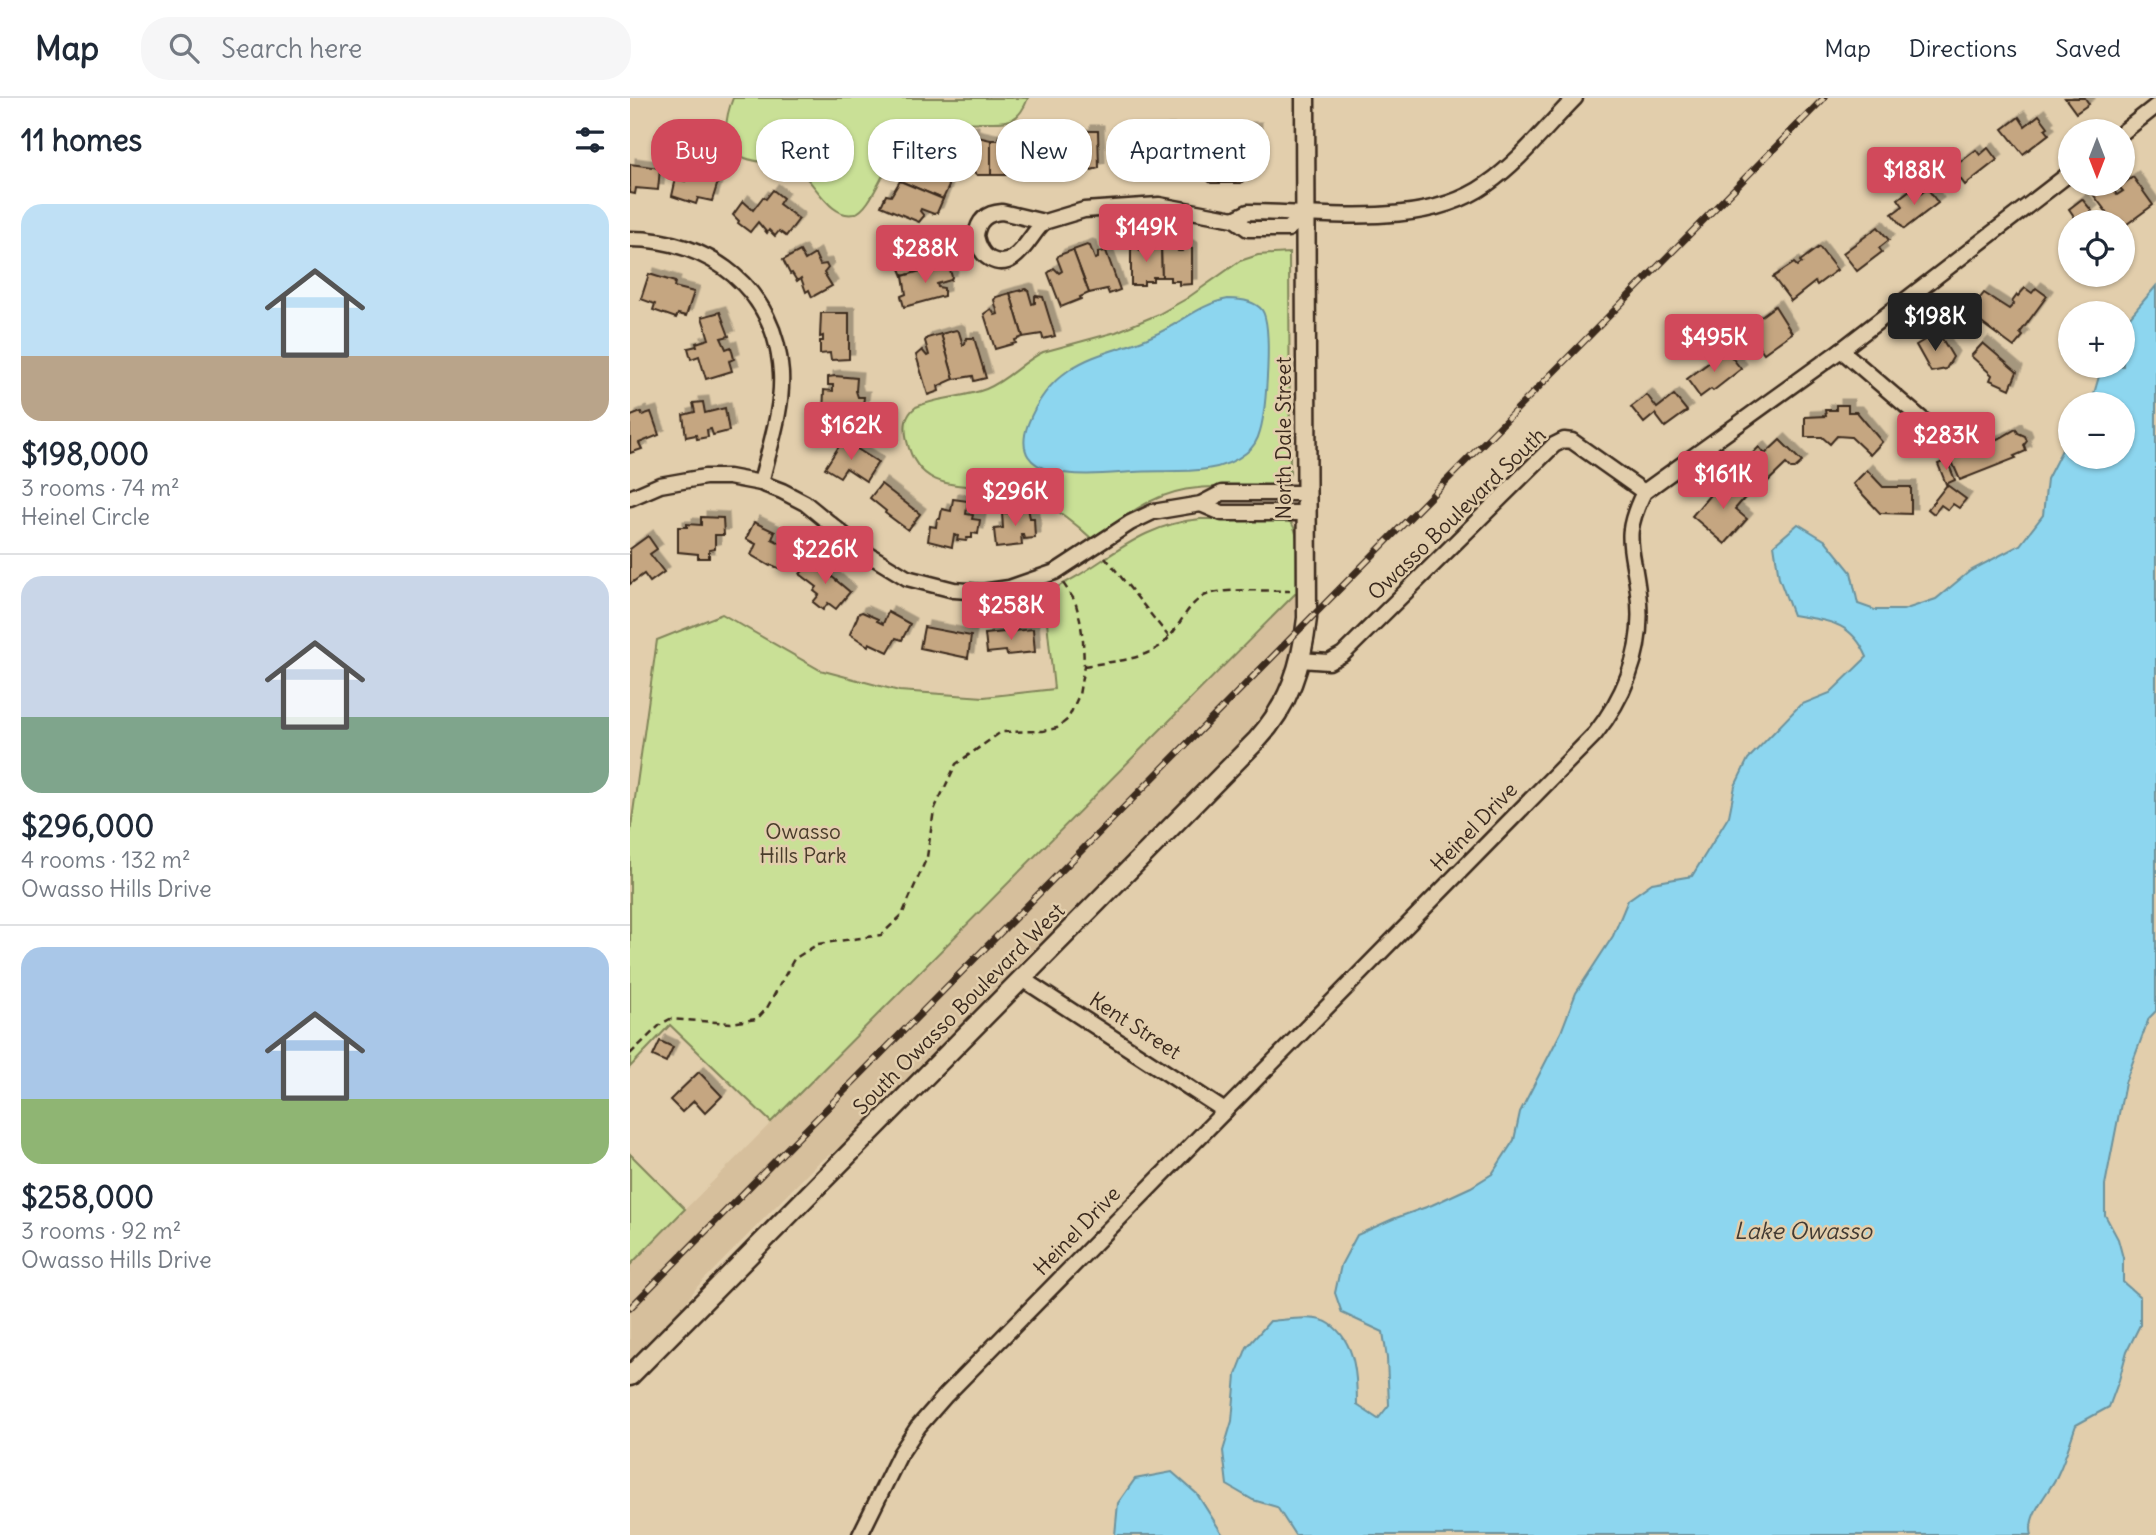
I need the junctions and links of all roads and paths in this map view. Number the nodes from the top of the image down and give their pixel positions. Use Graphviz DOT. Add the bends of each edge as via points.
graph roads {
  1 [pos="1305,98"];
  2 [pos="1575,98"];
  3 [pos="2156,106"];
  4 [pos="2135,123"];
  5 [pos="2058,182"];
  6 [pos="1306,214"];
  7 [pos="1044,222"];
  8 [pos="630,239"];
  9 [pos="1841,350"];
  10 [pos="1925,422"];
  11 [pos="761,483"];
  12 [pos="1644,492"];
  13 [pos="1307,493"];
  14 [pos="630,498"];
  15 [pos="1200,504"];
  16 [pos="1307,513"];
  17 [pos="1097,546"];
  18 [pos="1055,572"];
  19 [pos="1307,590"];
  20 [pos="1169,637"];
  21 [pos="1300,660"];
  22 [pos="1084,666"];
  23 [pos="1021,978"];
  24 [pos="630,1054"];
  25 [pos="1226,1111"];
  26 [pos="630,1376"];
  27 [pos="860,1535"];
  1 -- 6 [label="street, North Dale Street"];
  2 -- 6 [label="street" via="1497,176 1460,200 1429,209 1375,214"];
  3 -- 4 [label="street"];
  5 -- 9 [label="street"];
  6 -- 7 [label="street" via="1289,229 1248,229 1234,219 1153,205 1077,211"];
  6 -- 13 [label="street, North Dale Street"];
  7 -- 7 [label="street" via="992,213 978,226 978,243 990,259 1009,260"];
  8 -- 11 [label="street" via="671,242 704,255 732,273 760,306 778,350 781,374 779,406"];
  9 -- 10 [label="street"];
  9 -- 12 [label="street"];
  11 -- 14 [label="street" via="705,477 660,485"];
  11 -- 18 [label="street" via="805,503 886,566 930,586 982,592"];
  12 -- 21 [label="street, Owasso Boulevard South" via="1573,441 1564,440 1343,654 1329,662"];
  12 -- 25 [label="street, Heinel Drive" via="1630,530 1639,641 1634,665 1612,712"];
  13 -- 15 [label="street" via="1222,493"];
  13 -- 16 [label="street, North Dale Street"];
  15 -- 16 [label="street" via="1222,513"];
  15 -- 17 [label="street" via="1153,512"];
  16 -- 19 [label="street, North Dale Street"];
  17 -- 18 [label="street"];
  17 -- 20 [label="path"];
  18 -- 22 [label="path" via="1075,601"];
  19 -- 20 [label="path" via="1208,594 1196,600"];
  19 -- 21 [label="street, North Dale Street"];
  20 -- 22 [label="path" via="1158,648 1138,656"];
  21 -- 23 [label="street, South Owasso Boulevard West" via="1289,694 1266,730"];
  22 -- 24 [label="path" via="1079,695 1068,719 1057,728 1001,733 956,764 934,810 921,872 902,915 881,935 818,944 794,959 767,1009 757,1018 731,1023 670,1018"];
  23 -- 25 [label="street, Kent Street"];
  23 -- 26 [label="street, South Owasso Boulevard West"];
  25 -- 27 [label="street, Heinel Drive" via="924,1420 900,1454"];
}
